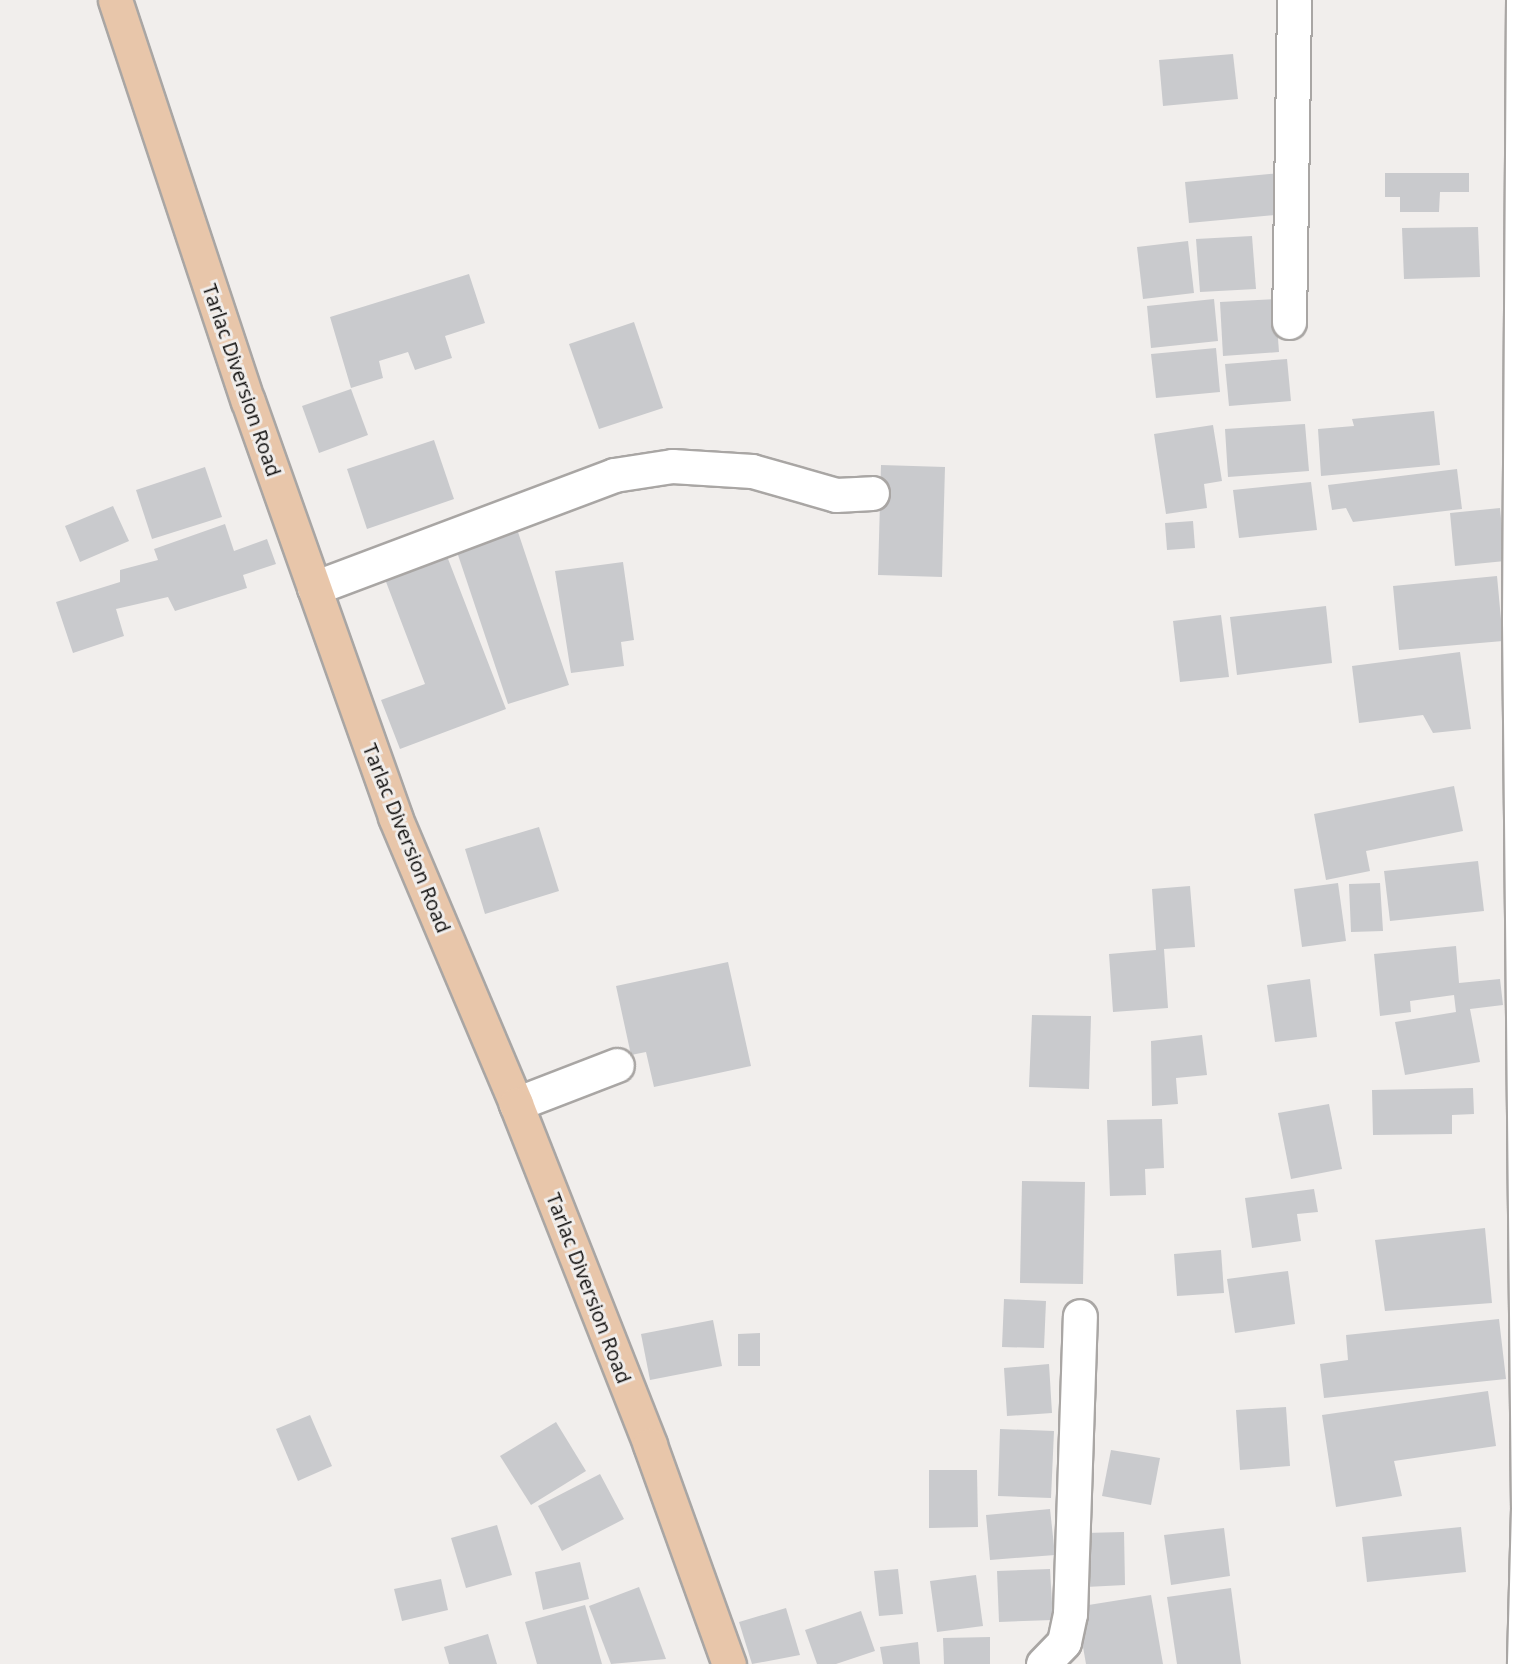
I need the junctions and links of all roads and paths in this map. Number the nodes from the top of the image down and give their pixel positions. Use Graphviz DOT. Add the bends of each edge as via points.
graph roads {
  1 [pos="115,0"];
  2 [pos="1294,0"];
  3 [pos="1523,0"];
  4 [pos="1288,322"];
  5 [pos="872,493"];
  6 [pos="314,588"];
  7 [pos="1525,618"];
  8 [pos="617,1065"];
  9 [pos="516,1104"];
  10 [pos="1080,1316"];
  11 [pos="729,1664"];
  12 [pos="1043,1664"];
  13 [pos="1524,1664"];
  1 -- 6 [label="main road, Tarlac Diversion Road"];
  2 -- 4 [label="street"];
  3 -- 7 [label="street"];
  5 -- 6 [label="street" via="836,495 752,471 672,466 614,476"];
  6 -- 9 [label="main road, Tarlac Diversion Road" via="395,817"];
  7 -- 13 [label="street" via="1528,1508"];
  8 -- 9 [label="street"];
  9 -- 11 [label="main road, Tarlac Diversion Road" via="650,1445"];
  10 -- 12 [label="street" via="1070,1614 1064,1642"];
}
